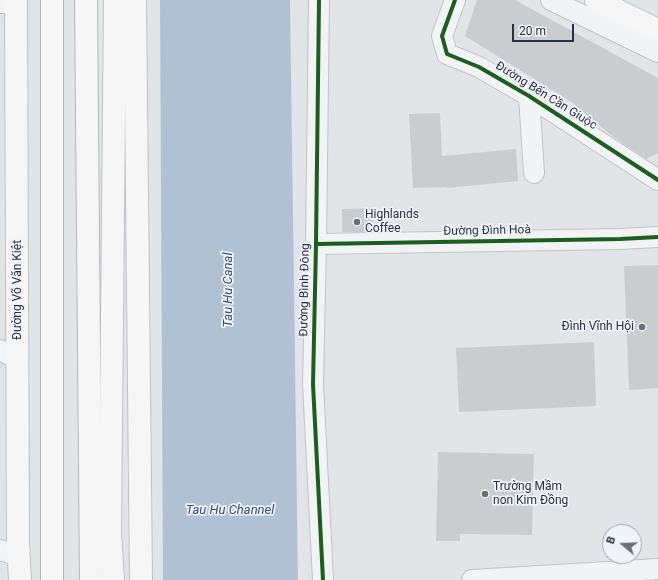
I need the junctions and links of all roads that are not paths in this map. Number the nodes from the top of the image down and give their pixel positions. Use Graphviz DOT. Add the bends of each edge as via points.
graph roads {
  1 [pos="52,0"];
  2 [pos="86,0"];
  3 [pos="115,0"];
  4 [pos="136,0"];
  5 [pos="319,0"];
  6 [pos="455,0"];
  7 [pos="551,0"];
  8 [pos="596,0"];
  9 [pos="11,2"];
  10 [pos="658,30"];
  11 [pos="658,52"];
  12 [pos="529,96"];
  13 [pos="534,173"];
  14 [pos="658,180"];
  15 [pos="658,237"];
  16 [pos="316,244"];
  17 [pos="9,354"];
  18 [pos="9,553"];
  19 [pos="658,569"];
  20 [pos="20,580"];
  21 [pos="52,580"];
  22 [pos="91,580"];
  23 [pos="113,580"];
  24 [pos="141,580"];
  25 [pos="323,580"];
  26 [pos="472,580"];
  1 -- 21 [label="main road"];
  2 -- 22 [label="main road"];
  3 -- 23 [label="main road" via="110,533"];
  4 -- 24 [label="main road"];
  5 -- 16 [label="street, Đường Bình Đông"];
  6 -- 12 [label="street, Đường Bến Cần Giuộc" via="442,36 447,54 479,67"];
  7 -- 11 [label="street"];
  8 -- 10 [label="main road"];
  9 -- 17 [label="main road, Đường Võ Văn Kiệt" via="18,236"];
  12 -- 13 [label="street"];
  12 -- 14 [label="street, Đường Bến Cần Giuộc"];
  15 -- 16 [label="street, Đường Đình Hoà"];
  16 -- 25 [label="street, Đường Bình Đông" via="313,384"];
  17 -- 18 [label="main road, Đường Võ Văn Kiệt"];
  18 -- 20 [label="main road, Đường Võ Văn Kiệt"];
  19 -- 26 [label="street"];
}
